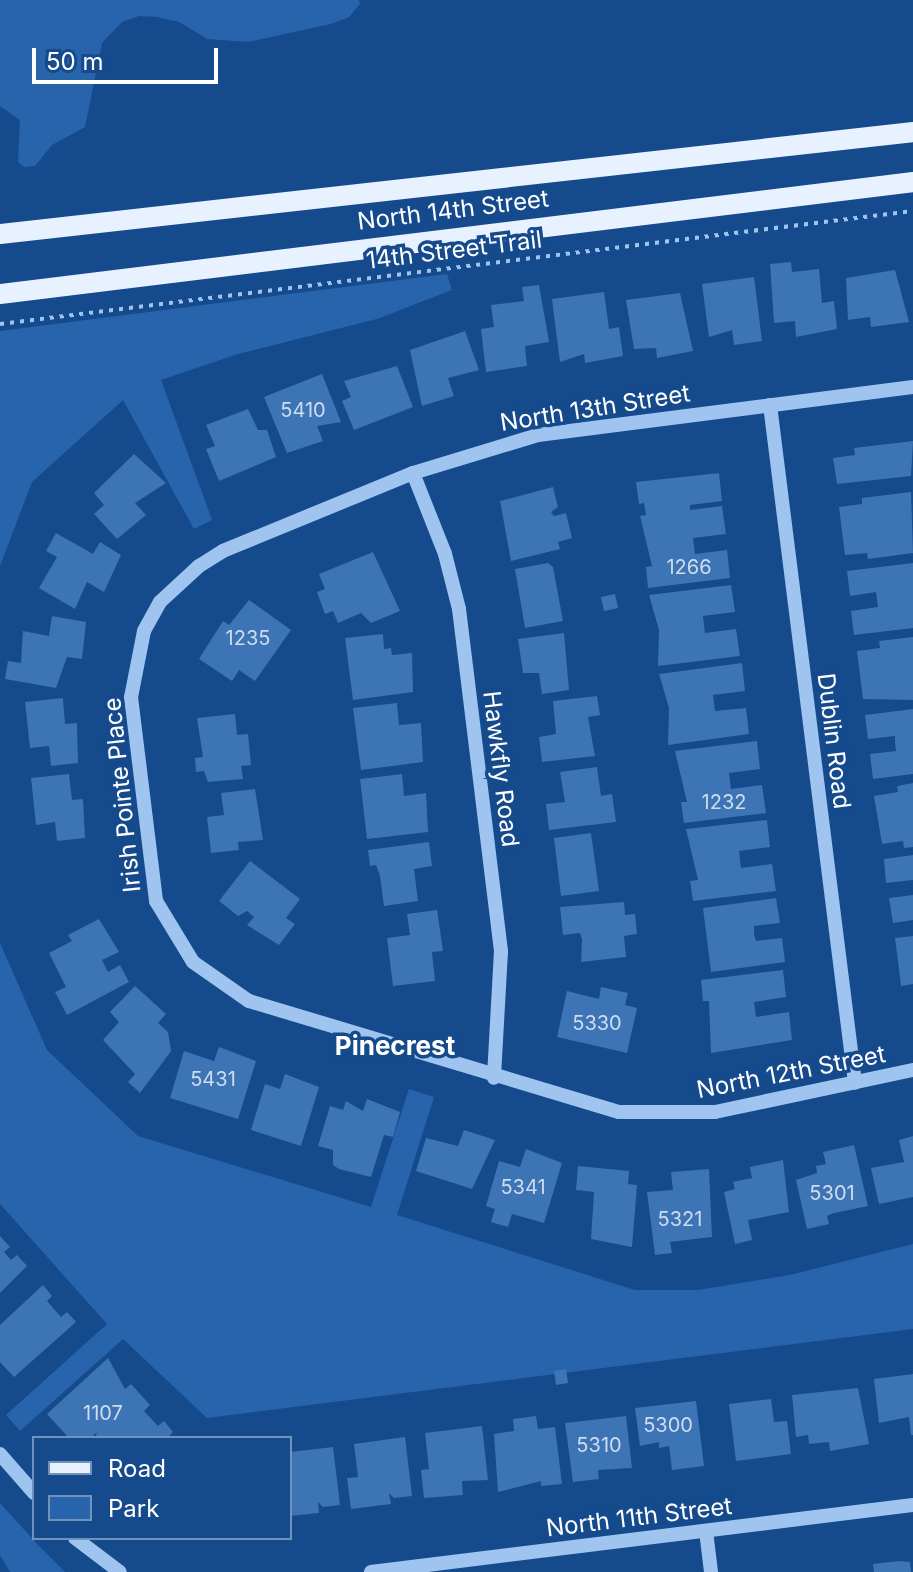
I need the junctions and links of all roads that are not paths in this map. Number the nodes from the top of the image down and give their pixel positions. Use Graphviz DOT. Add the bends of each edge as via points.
graph roads {
  1 [pos="913,132"];
  2 [pos="913,182"];
  3 [pos="0,234"];
  4 [pos="0,294"];
  5 [pos="913,387"];
  6 [pos="770,405"];
  7 [pos="413,473"];
  8 [pos="172,591"];
  9 [pos="183,950"];
  10 [pos="913,1070"];
  11 [pos="494,1078"];
  12 [pos="855,1083"];
  13 [pos="0,1454"];
  14 [pos="32,1491"];
  15 [pos="913,1505"];
  16 [pos="706,1531"];
  17 [pos="78,1540"];
  18 [pos="120,1572"];
  19 [pos="371,1572"];
  20 [pos="711,1572"];
  1 -- 3 [label="main road, North 14th Street"];
  2 -- 4 [label="main road, North 14th Street"];
  5 -- 6 [label="street, North 13th Street"];
  6 -- 7 [label="street, North 13th Street" via="538,435"];
  6 -- 12 [label="street, Dublin Road"];
  7 -- 8 [label="street, North 13th Street" via="223,551"];
  7 -- 11 [label="street, Hawkfly Road" via="445,554 459,609 501,951"];
  8 -- 9 [label="street, Irish Pointe Place" via="144,631 131,697 150,879 167,926"];
  9 -- 11 [label="street, North 12th Street" via="219,985 249,1001"];
  10 -- 12 [label="street, North 12th Street"];
  11 -- 12 [label="street, North 12th Street" via="581,1104 664,1115 715,1112"];
  13 -- 14 [label="street"];
  15 -- 16 [label="street, North 11th Street"];
  16 -- 19 [label="street, North 11th Street"];
  16 -- 20 [label="street"];
  17 -- 18 [label="street"];
}
